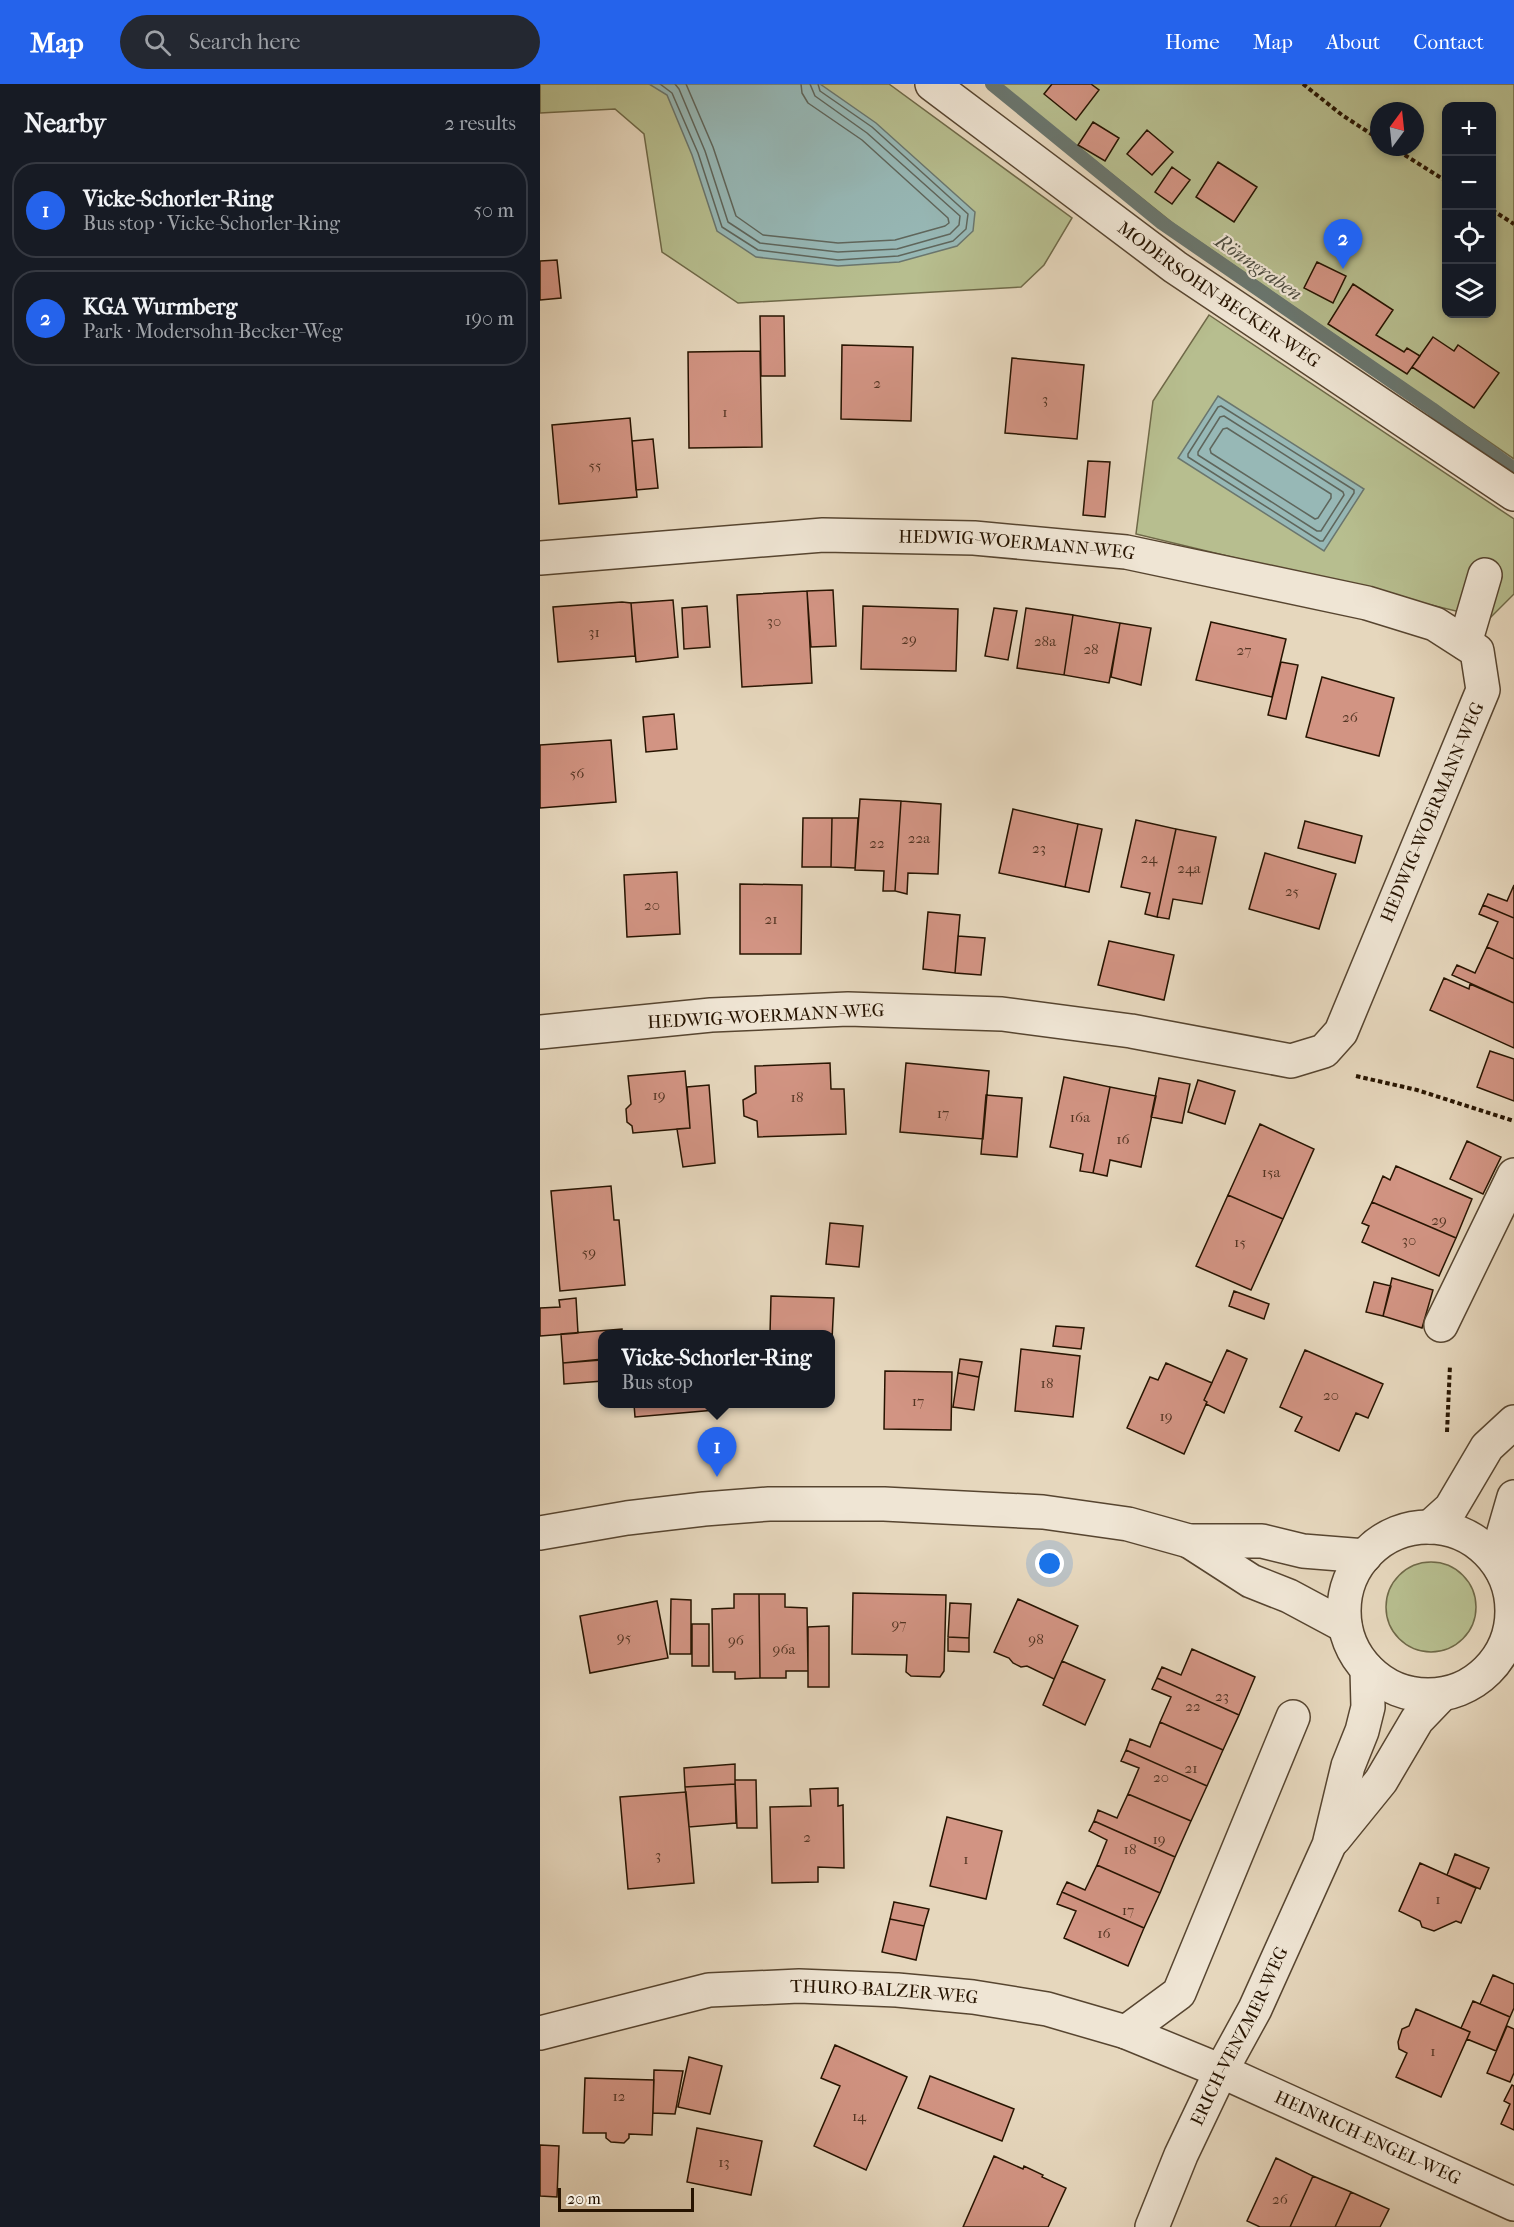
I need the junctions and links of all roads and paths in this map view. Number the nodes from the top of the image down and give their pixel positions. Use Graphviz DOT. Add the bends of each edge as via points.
graph roads {
  1 [pos="932,84"];
  2 [pos="1303,84"];
  3 [pos="1370,133"];
  4 [pos="1406,156"];
  5 [pos="1442,178"];
  6 [pos="1496,213"];
  7 [pos="1514,224"];
  8 [pos="1514,494"];
  9 [pos="540,558"];
  10 [pos="1485,576"];
  11 [pos="1465,643"];
  12 [pos="540,1032"];
  13 [pos="1291,1061"];
  14 [pos="1514,1121"];
  15 [pos="1514,1175"];
  16 [pos="1441,1325"];
  17 [pos="1514,1422"];
  18 [pos="1514,1497"];
  19 [pos="1430,1527"];
  20 [pos="540,1533"];
  21 [pos="1189,1542"];
  22 [pos="1365,1556"];
  23 [pos="1509,1588"];
  24 [pos="1345,1626"];
  25 [pos="1367,1669"];
  26 [pos="1501,1670"];
  27 [pos="1441,1695"];
  28 [pos="1293,1717"];
  29 [pos="1329,1845"];
  30 [pos="540,2032"];
  31 [pos="1126,2032"];
  32 [pos="1221,2071"];
  33 [pos="1514,2204"];
  34 [pos="1152,2227"];
  1 -- 8 [label="street, MODERSOHN-BECKER-WEG" via="1175,267"];
  2 -- 3 [label="path"];
  4 -- 5 [label="path"];
  6 -- 7 [label="path"];
  9 -- 11 [label="street, HEDWIG-WOERMANN-WEG" via="823,535 974,538 1126,552 1367,603 1435,624"];
  10 -- 11 [label="street"];
  11 -- 13 [label="street, HEDWIG-WOERMANN-WEG" via="1477,651 1483,690 1479,701 1341,1032 1324,1051"];
  12 -- 13 [label="street, HEDWIG-WOERMANN-WEG" via="711,1015 848,1009 1002,1014 1131,1031"];
  13 -- 14 [label="path" via="1417,1090"];
  15 -- 16 [label="street"];
  17 -- 19 [label="street" via="1487,1448 1450,1508"];
  18 -- 23 [label="street" via="1503,1535"];
  19 -- 22 [label="street" via="1395,1535"];
  19 -- 23 [label="street" via="1472,1539 1489,1553"];
  20 -- 21 [label="street" via="686,1511 769,1504 884,1504 1042,1512 1128,1524"];
  21 -- 22 [label="street" via="1262,1541 1303,1551"];
  21 -- 24 [label="street" via="1251,1581"];
  22 -- 24 [label="street" via="1351,1577 1345,1601"];
  23 -- 26 [label="street" via="1512,1622"];
  24 -- 25 [label="street"];
  25 -- 27 [label="street" via="1405,1692"];
  25 -- 29 [label="street, ERICH-VENZMER-WEG" via="1368,1707 1348,1766"];
  26 -- 27 [label="street"];
  27 -- 29 [label="street, ERICH-VENZMER-WEG" via="1417,1720 1381,1781"];
  28 -- 31 [label="street" via="1179,1993"];
  29 -- 32 [label="street, ERICH-VENZMER-WEG" via="1255,2009"];
  30 -- 31 [label="street, THURO-BALZER-WEG" via="709,1990 799,1986 973,1997 1047,2009"];
  31 -- 32 [label="street, THURO-BALZER-WEG"];
  32 -- 33 [label="street, HEINRICH-ENGEL-WEG"];
  32 -- 34 [label="street, ERICH-VENZMER-WEG"];
}
